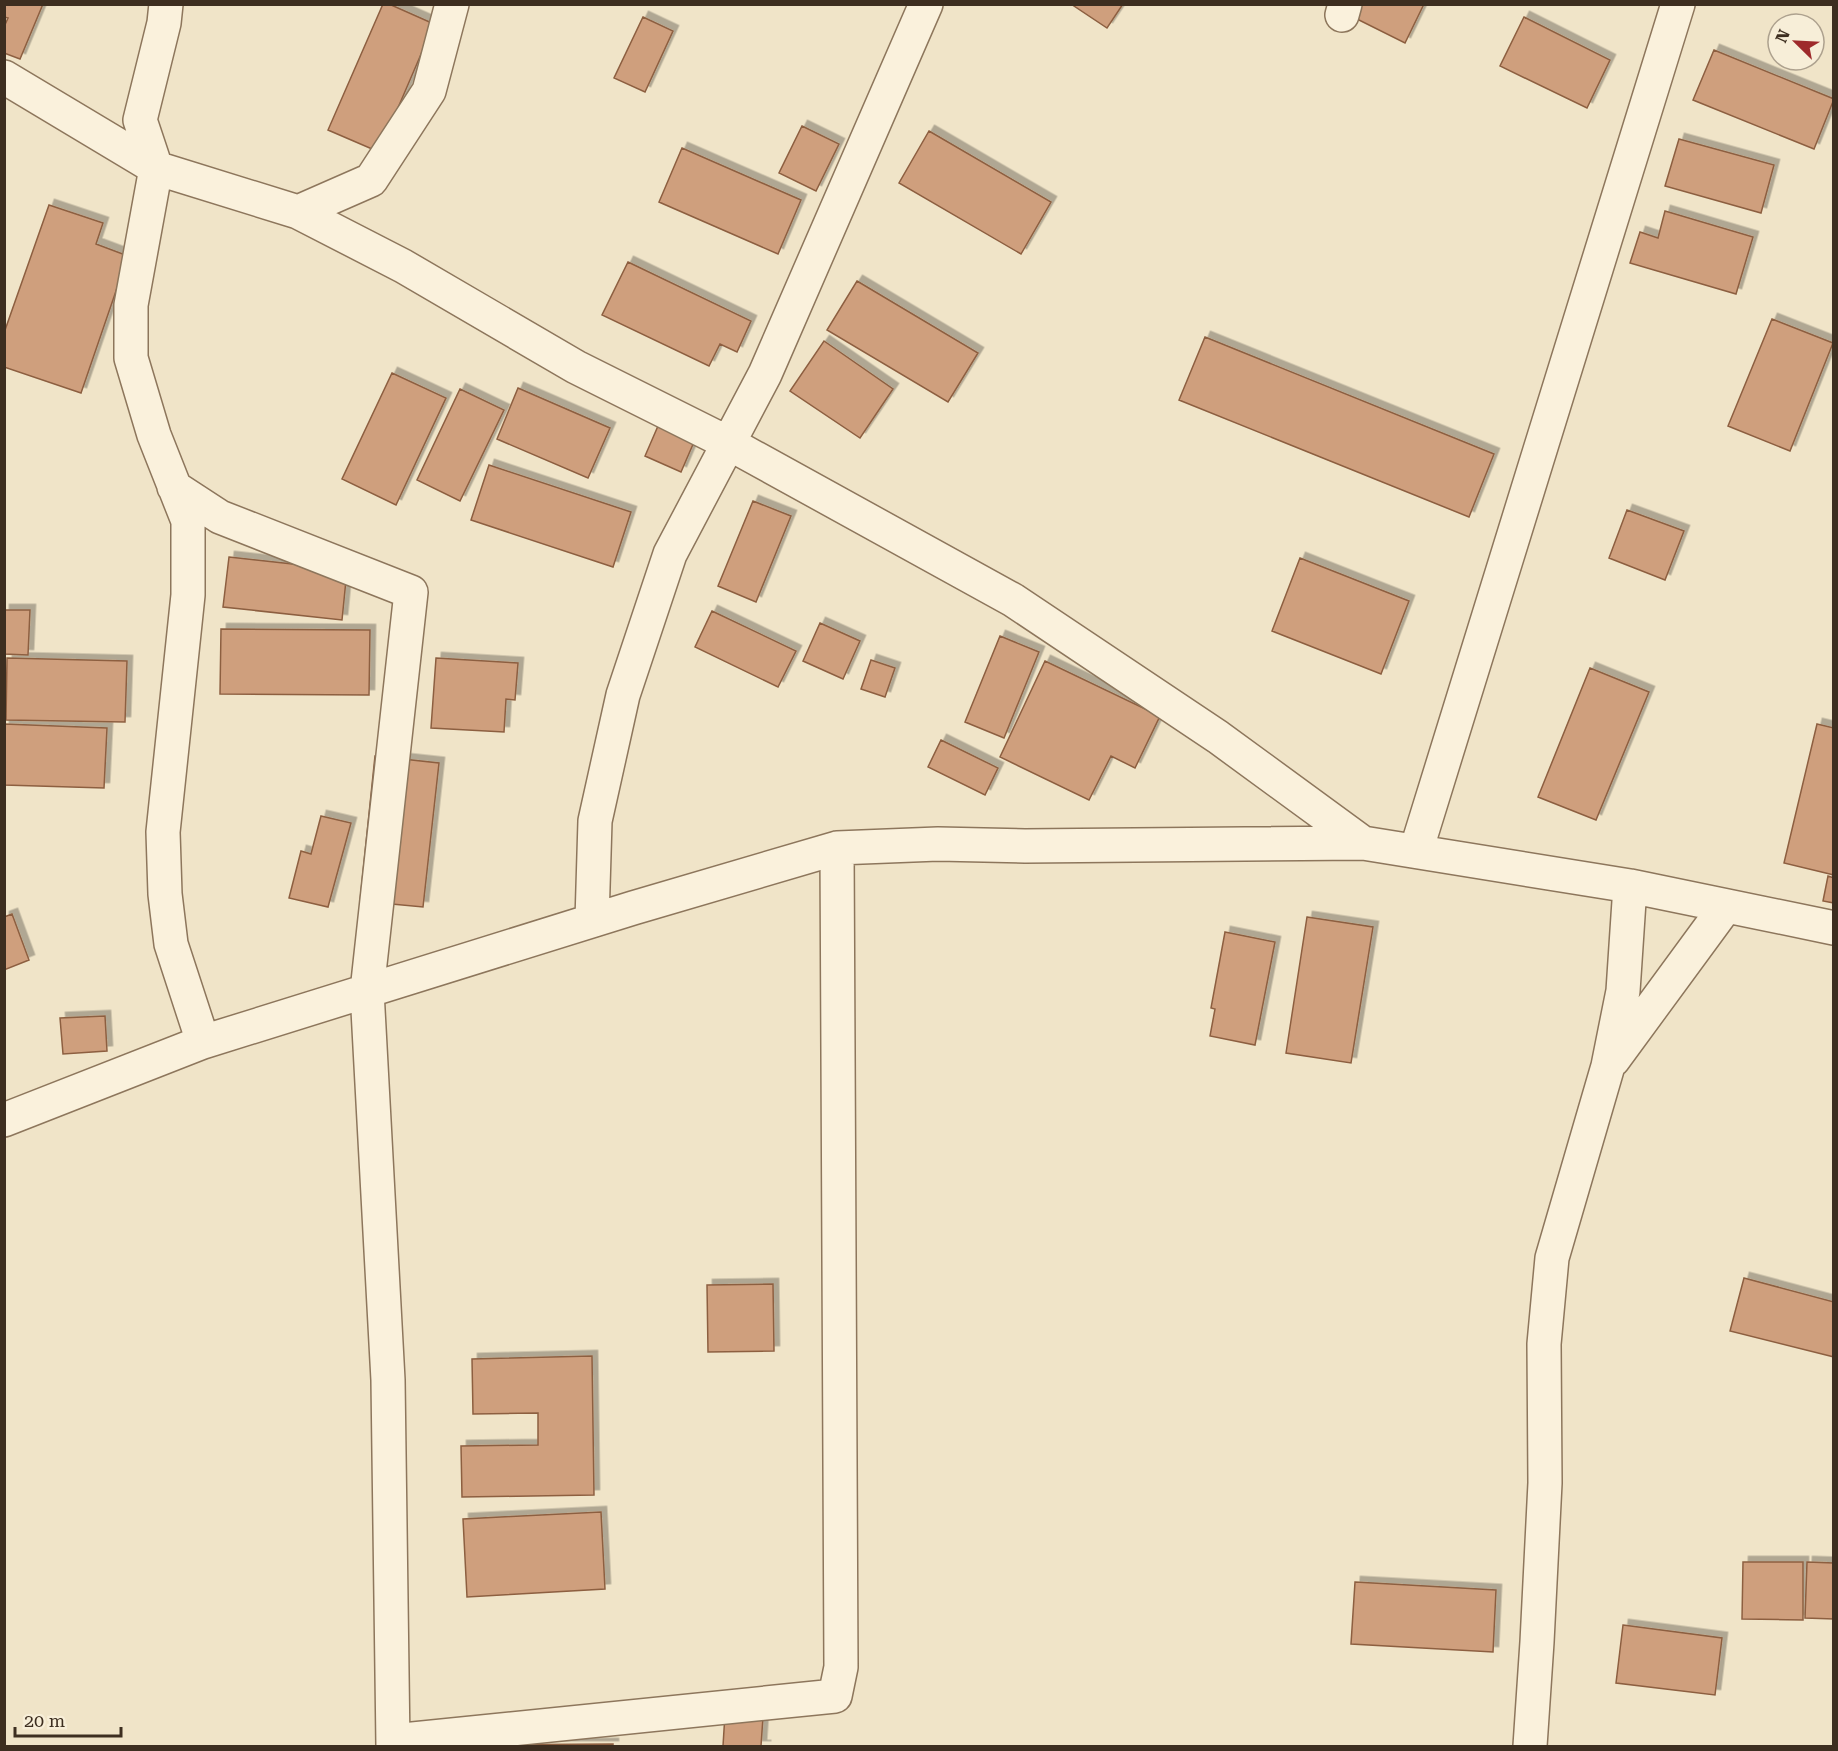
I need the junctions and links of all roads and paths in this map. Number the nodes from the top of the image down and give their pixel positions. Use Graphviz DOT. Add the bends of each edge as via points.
graph roads {
  1 [pos="166,4"];
  2 [pos="452,4"];
  3 [pos="926,4"];
  4 [pos="1678,4"];
  5 [pos="4,77"];
  6 [pos="156,168"];
  7 [pos="298,212"];
  8 [pos="730,444"];
  9 [pos="174,487"];
  10 [pos="1363,843"];
  11 [pos="837,848"];
  12 [pos="1416,851"];
  13 [pos="1630,886"];
  14 [pos="1726,906"];
  15 [pos="592,920"];
  16 [pos="1833,928"];
  17 [pos="367,991"];
  18 [pos="203,1042"];
  19 [pos="1608,1066"];
  20 [pos="4,1120"];
  21 [pos="393,1744"];
  22 [pos="1530,1746"];
  1 -- 6 [label="street" via="140,120"];
  2 -- 7 [label="street" via="429,91 371,180"];
  3 -- 8 [label="street" via="801,294"];
  4 -- 12 [label="street"];
  5 -- 6 [label="street"];
  6 -- 7 [label="street"];
  6 -- 9 [label="street" via="131,305 131,358"];
  7 -- 8 [label="street" via="403,266 576,367"];
  8 -- 10 [label="street" via="1013,600 1218,737"];
  8 -- 15 [label="street" via="670,554 622,695 595,821"];
  9 -- 17 [label="street" via="220,517 411,592"];
  9 -- 18 [label="street" via="188,521 188,595 163,832 165,894 171,944"];
  10 -- 11 [label="street" via="938,844"];
  10 -- 12 [label="street"];
  11 -- 15 [label="street"];
  11 -- 21 [label="street" via="841,1667 836,1696"];
  12 -- 13 [label="street"];
  13 -- 14 [label="street"];
  13 -- 19 [label="street" via="1623,992"];
  14 -- 16 [label="street"];
  14 -- 19 [label="street"];
  15 -- 17 [label="street"];
  17 -- 18 [label="street"];
  17 -- 21 [label="street" via="388,1380"];
  18 -- 20 [label="street"];
  19 -- 22 [label="street" via="1552,1258 1544,1344 1545,1483"];
}
